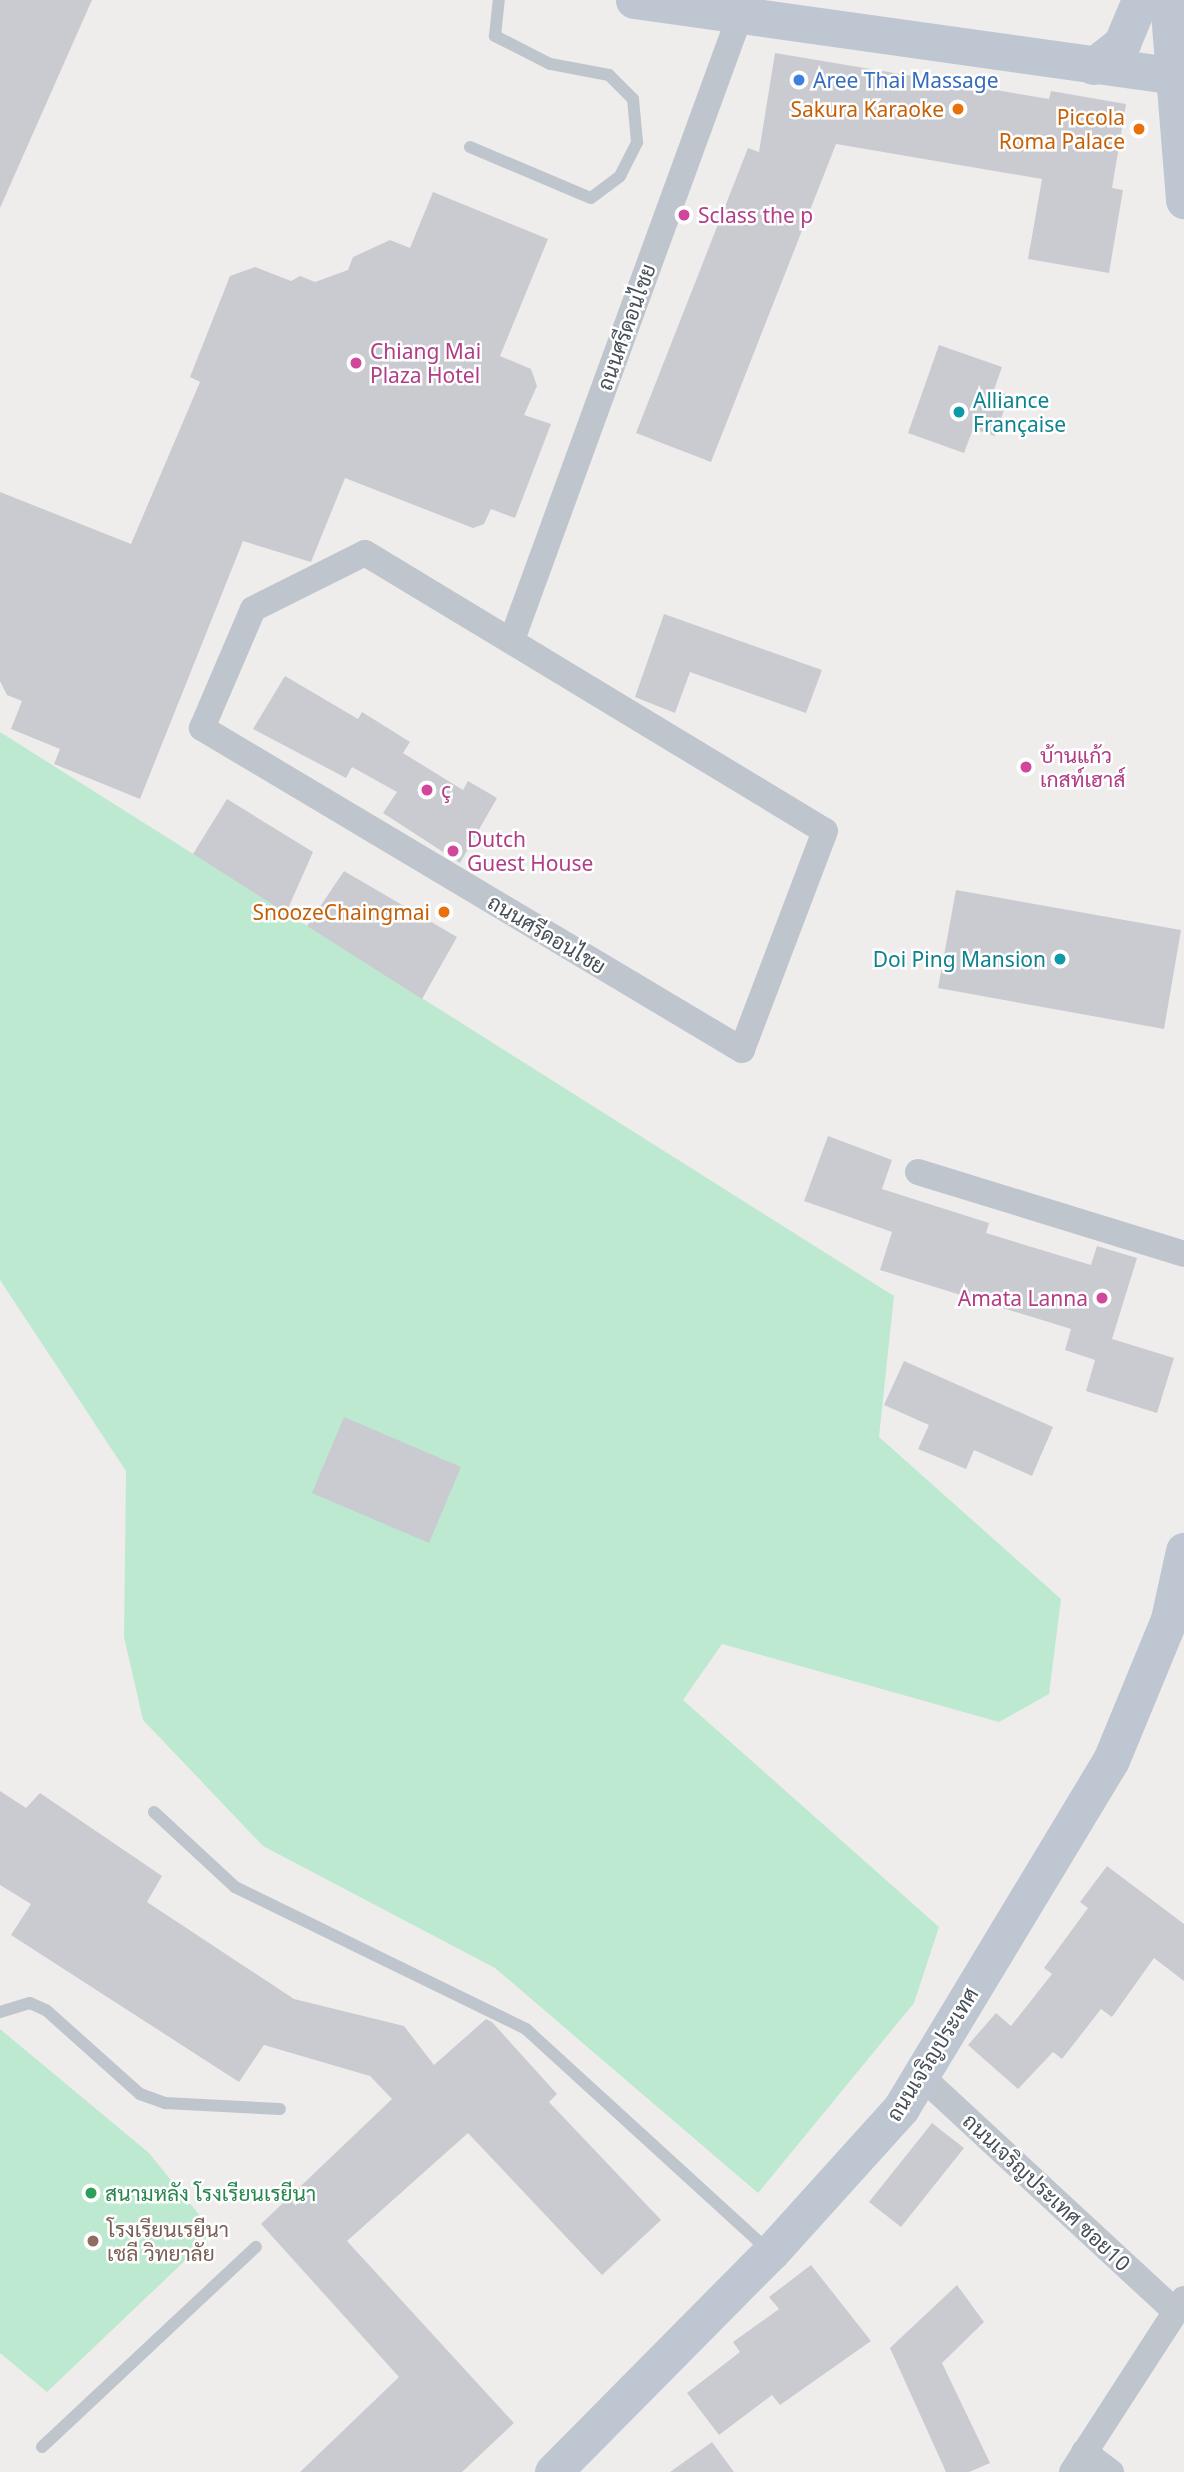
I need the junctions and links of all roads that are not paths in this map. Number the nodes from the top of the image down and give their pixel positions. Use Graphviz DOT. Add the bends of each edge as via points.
graph roads {
  1 [pos="499,0"];
  2 [pos="634,0"];
  3 [pos="1140,0"];
  4 [pos="1168,0"];
  5 [pos="739,18"];
  6 [pos="1093,66"];
  7 [pos="1176,76"];
  8 [pos="470,147"];
  9 [pos="1184,200"];
  10 [pos="513,637"];
  11 [pos="918,1172"];
  12 [pos="1184,1254"];
  13 [pos="1184,1551"];
  14 [pos="154,1812"];
  15 [pos="0,2012"];
  16 [pos="921,2076"];
  17 [pos="280,2109"];
  18 [pos="256,2247"];
  19 [pos="771,2252"];
  20 [pos="1179,2304"];
  21 [pos="42,2447"];
  22 [pos="1078,2462"];
  23 [pos="567,2466"];
  24 [pos="1111,2472"];
  1 -- 8 [label="lane" via="495,36 550,64 609,75 633,99 637,142 620,176 591,198"];
  2 -- 5 [label="street"];
  3 -- 6 [label="street" via="1122,43"];
  4 -- 7 [label="street"];
  5 -- 6 [label="street"];
  5 -- 10 [label="street, ถนนศรีดอนไชย"];
  6 -- 7 [label="street"];
  7 -- 9 [label="street"];
  10 -- 10 [label="street, ถนนศรีดอนไชย" via="365,553 253,609 202,728 742,1050 825,831"];
  11 -- 12 [label="street"];
  13 -- 16 [label="street, ถนนเจริญประเทศ" via="1169,1619 1111,1760"];
  14 -- 19 [label="lane" via="235,1886 526,2029"];
  15 -- 17 [label="lane" via="30,2003 46,2010 140,2094 165,2102"];
  16 -- 19 [label="street, ถนนเจริญประเทศ" via="881,2136"];
  16 -- 20 [label="street, ถนนเจริญประเทศ ซอย10"];
  18 -- 21 [label="lane"];
  19 -- 23 [label="street, ถนนเจริญประเทศ"];
  20 -- 22 [label="street"];
  22 -- 24 [label="street"];
}
